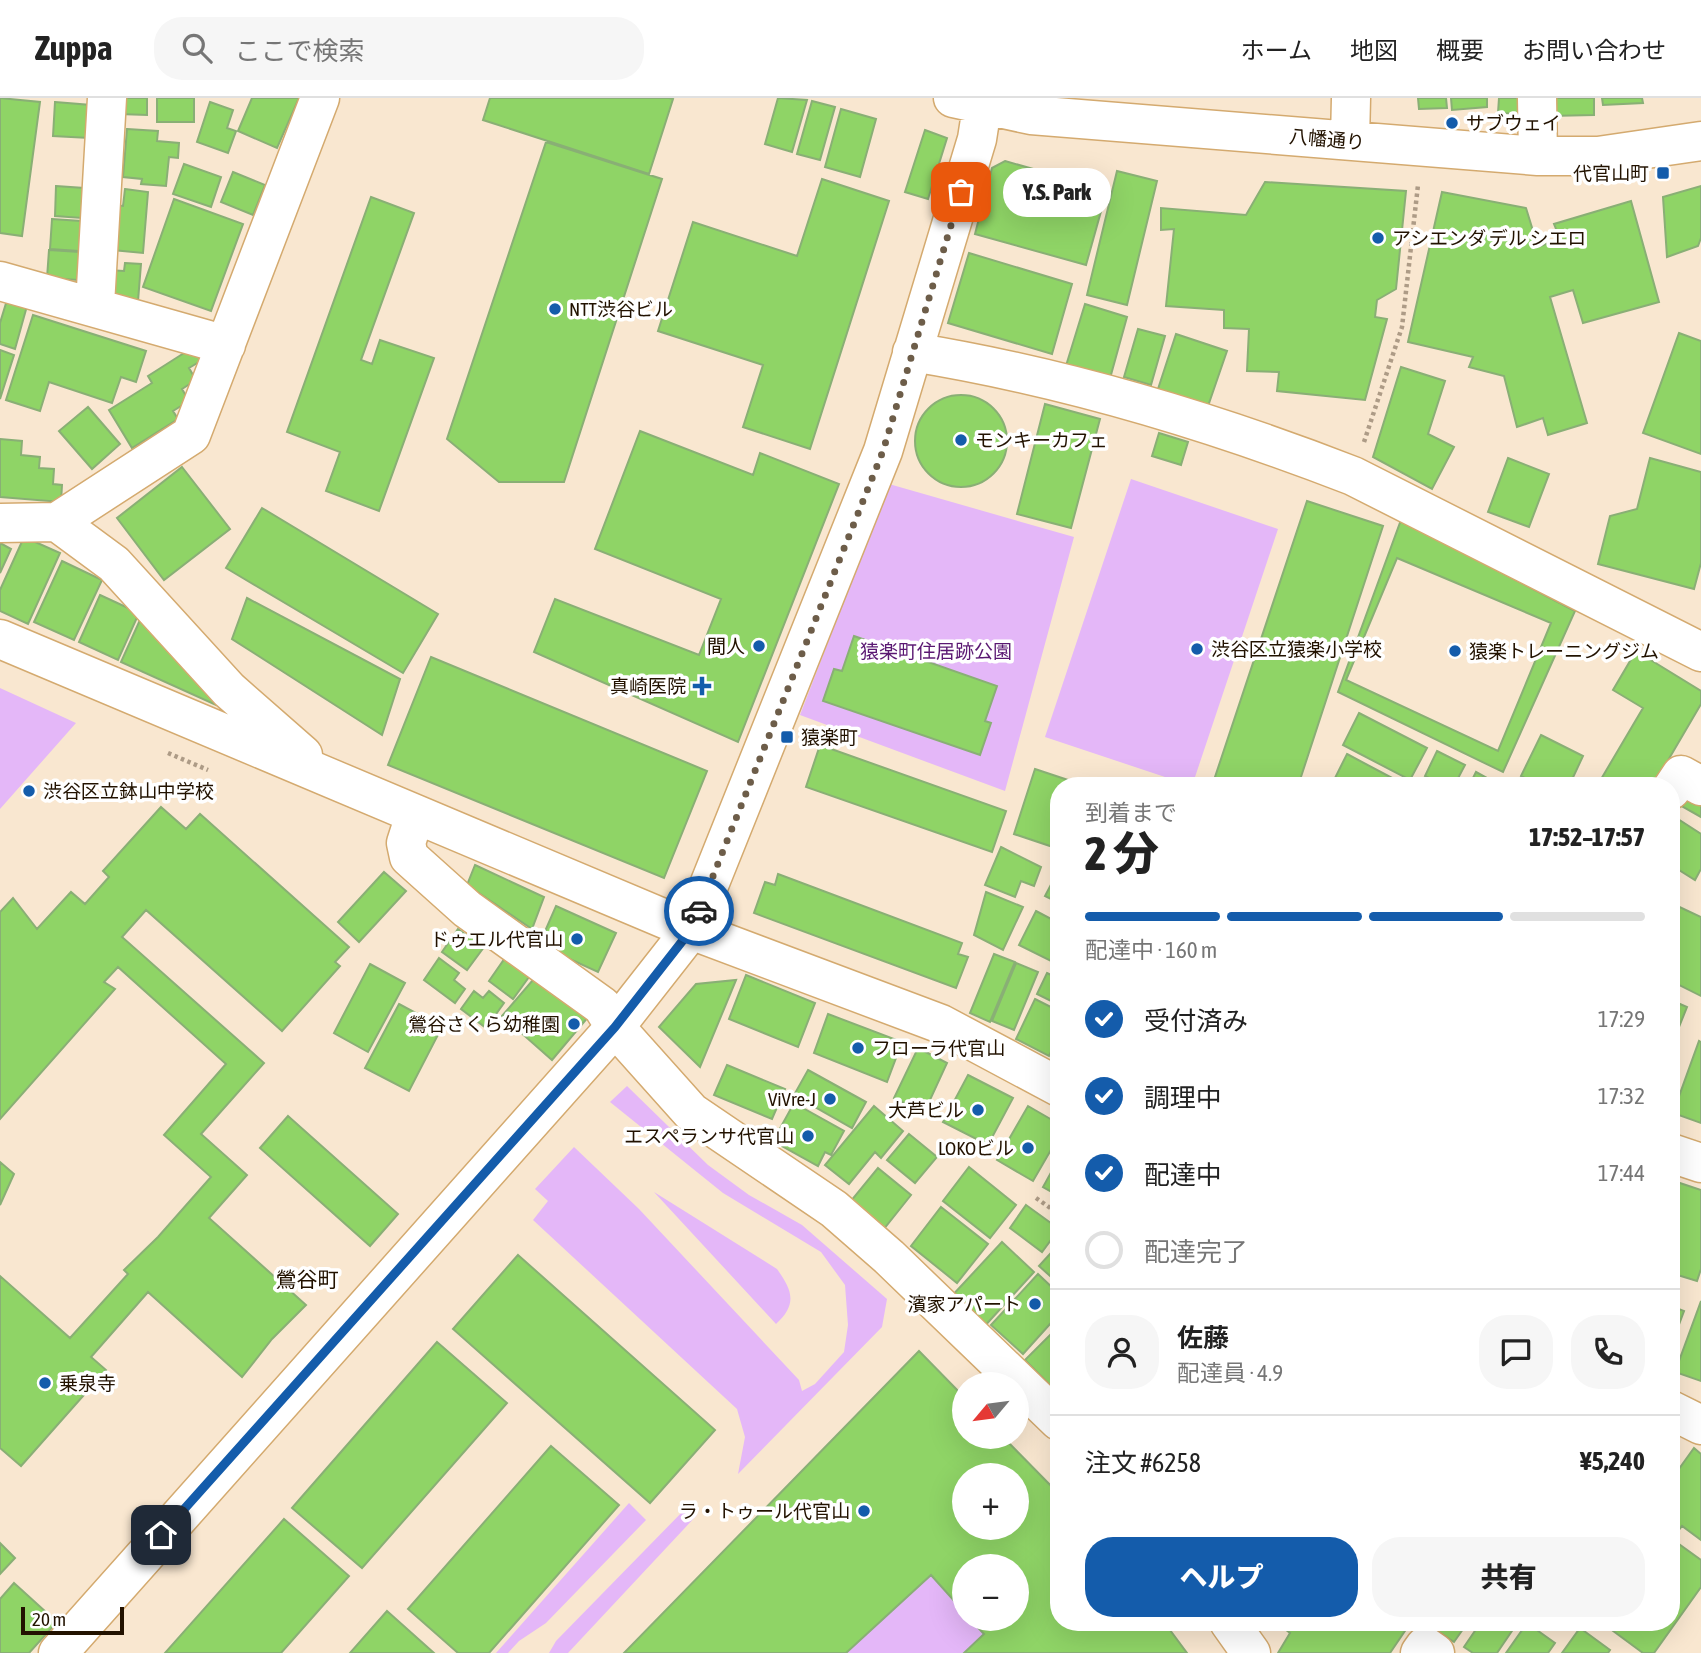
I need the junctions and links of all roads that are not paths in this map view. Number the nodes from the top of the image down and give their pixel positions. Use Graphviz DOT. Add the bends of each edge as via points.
graph roads {
  1 [pos="107,98"];
  2 [pos="320,98"];
  3 [pos="1352,98"];
  4 [pos="1537,98"];
  5 [pos="966,101"];
  6 [pos="1350,141"];
  7 [pos="1701,141"];
  8 [pos="1538,156"];
  9 [pos="0,281"];
  10 [pos="95,306"];
  11 [pos="226,345"];
  12 [pos="912,352"];
  13 [pos="57,522"];
  14 [pos="0,523"];
  15 [pos="0,639"];
  16 [pos="1701,652"];
  17 [pos="323,773"];
  18 [pos="1680,777"];
  19 [pos="1701,786"];
  20 [pos="415,815"];
  21 [pos="691,930"];
  22 [pos="615,1027"];
  23 [pos="1050,1082"];
  24 [pos="1680,1156"];
  25 [pos="1701,1163"];
  26 [pos="1050,1412"];
  27 [pos="1680,1414"];
  28 [pos="1701,1425"];
  29 [pos="1235,1631"];
  30 [pos="58,1653"];
  31 [pos="1251,1653"];
  32 [pos="1420,1653"];
  33 [pos="1435,1653"];
  1 -- 10 [label="street"];
  2 -- 11 [label="street"];
  3 -- 6 [label="street"];
  4 -- 8 [label="street"];
  5 -- 6 [label="street, 八幡通り" via="1031,115"];
  5 -- 12 [label="street" via="977,139"];
  6 -- 8 [label="street, 八幡通り"];
  7 -- 8 [label="street, 八幡通り" via="1598,156"];
  9 -- 10 [label="street"];
  10 -- 11 [label="street"];
  11 -- 13 [label="street" via="191,435"];
  12 -- 16 [label="street" via="1096,393 1353,476"];
  12 -- 21 [label="street" via="883,451 842,559"];
  13 -- 14 [label="street"];
  13 -- 17 [label="street" via="114,564 229,690"];
  15 -- 17 [label="street"];
  17 -- 20 [label="street"];
  18 -- 19 [label="street"];
  20 -- 21 [label="street"];
  20 -- 22 [label="street" via="406,843 410,857 467,909 602,1006"];
  21 -- 22 [label="street"];
  21 -- 23 [label="street" via="941,1024"];
  22 -- 26 [label="street" via="691,1112 834,1209"];
  22 -- 30 [label="street"];
  24 -- 25 [label="street"];
  27 -- 28 [label="street"];
  29 -- 31 [label="street"];
  32 -- 33 [label="street" via="1425,1646"];
}
